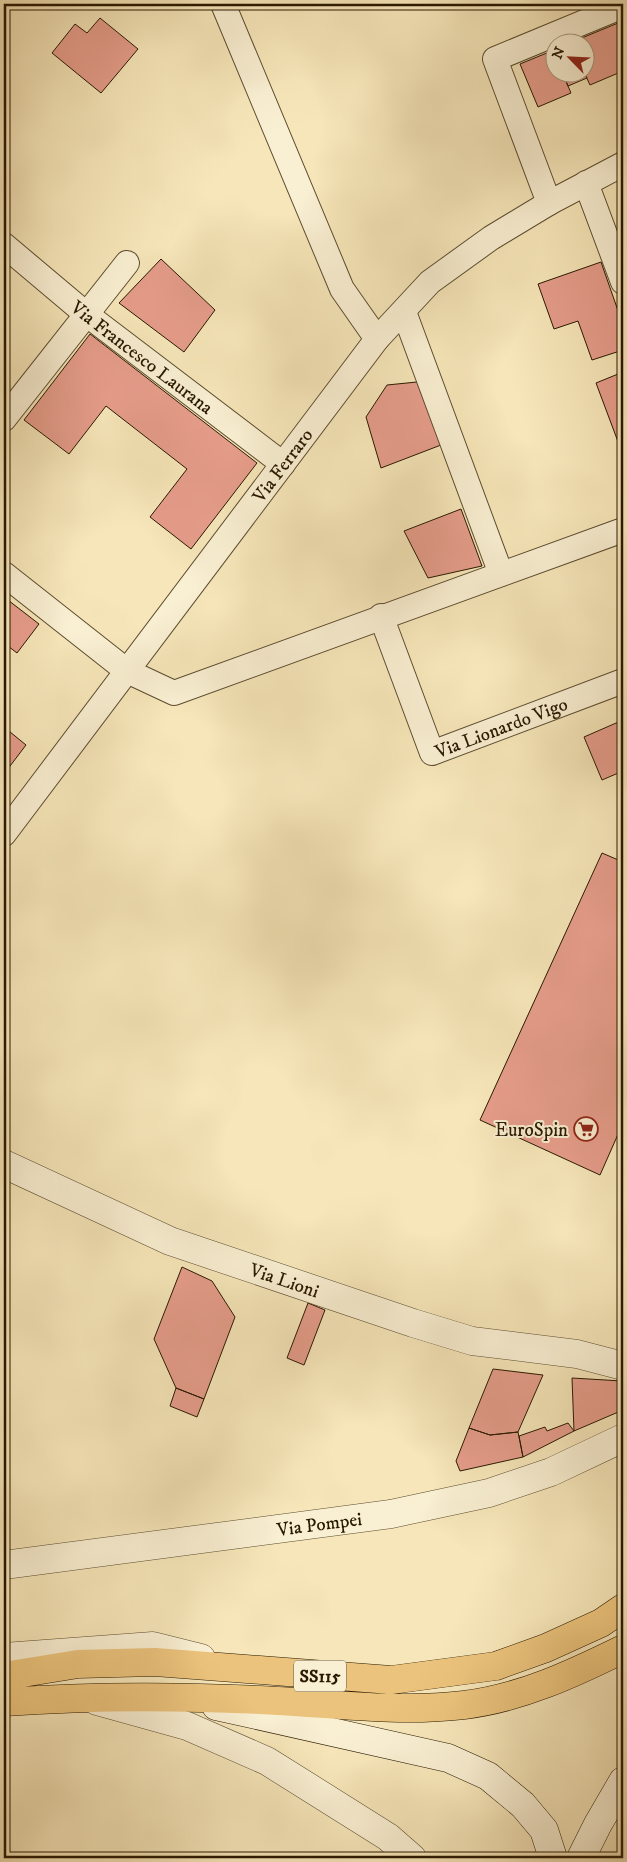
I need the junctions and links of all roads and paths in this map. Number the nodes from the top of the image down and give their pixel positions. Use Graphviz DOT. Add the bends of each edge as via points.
graph roads {
  1 [pos="223,4"];
  2 [pos="623,6"];
  3 [pos="623,164"];
  4 [pos="586,183"];
  5 [pos="549,203"];
  6 [pos="4,245"];
  7 [pos="127,263"];
  8 [pos="623,282"];
  9 [pos="404,312"];
  10 [pos="86,314"];
  11 [pos="377,338"];
  12 [pos="4,419"];
  13 [pos="283,464"];
  14 [pos="623,530"];
  15 [pos="4,574"];
  16 [pos="501,574"];
  17 [pos="381,616"];
  18 [pos="127,670"];
  19 [pos="623,681"];
  20 [pos="4,834"];
  21 [pos="4,1164"];
  22 [pos="623,1350"];
  23 [pos="578,1354"];
  24 [pos="623,1366"];
  25 [pos="623,1438"];
  26 [pos="4,1565"];
  27 [pos="623,1608"];
  28 [pos="623,1649"];
  29 [pos="4,1657"];
  30 [pos="246,1670"];
  31 [pos="4,1676"];
  32 [pos="81,1697"];
  33 [pos="170,1697"];
  34 [pos="4,1702"];
  35 [pos="621,1786"];
  36 [pos="412,1858"];
  37 [pos="553,1858"];
  38 [pos="581,1858"];
  1 -- 11 [label="street" via="342,289"];
  2 -- 5 [label="street" via="495,59"];
  3 -- 4 [label="street, Via Ferraro"];
  4 -- 5 [label="street, Via Ferraro"];
  4 -- 8 [label="street"];
  5 -- 9 [label="street, Via Ferraro" via="491,238 430,282"];
  6 -- 10 [label="street, Via Francesco Laurana"];
  7 -- 10 [label="street"];
  9 -- 11 [label="street, Via Ferraro"];
  9 -- 16 [label="street"];
  10 -- 12 [label="street"];
  10 -- 13 [label="street, Via Francesco Laurana"];
  11 -- 13 [label="street, Via Ferraro"];
  13 -- 18 [label="street, Via Ferraro"];
  14 -- 16 [label="street"];
  15 -- 18 [label="street"];
  16 -- 17 [label="street"];
  17 -- 18 [label="street" via="174,693"];
  17 -- 19 [label="street, Via Lionardo Vigo" via="432,753"];
  18 -- 20 [label="street, Via Ferraro"];
  21 -- 23 [label="street, Via Lioni" via="170,1241 413,1324 472,1341"];
  22 -- 23 [label="street"];
  23 -- 24 [label="street"];
  25 -- 26 [label="street, Via Pompei" via="551,1472 489,1493 390,1514"];
  27 -- 30 [label="main road, SS115" via="562,1641 496,1666 391,1680"];
  28 -- 33 [label="main road, SS115" via="548,1684 464,1705 408,1708"];
  29 -- 30 [label="street" via="153,1646"];
  30 -- 31 [label="main road, SS115" via="146,1662 78,1664"];
  32 -- 33 [label="main road, SS115"];
  32 -- 34 [label="main road, SS115"];
  32 -- 36 [label="street" via="187,1726 267,1761 388,1837"];
  33 -- 37 [label="street" via="448,1758 488,1776 523,1805 544,1830"];
  35 -- 38 [label="street"];
}
